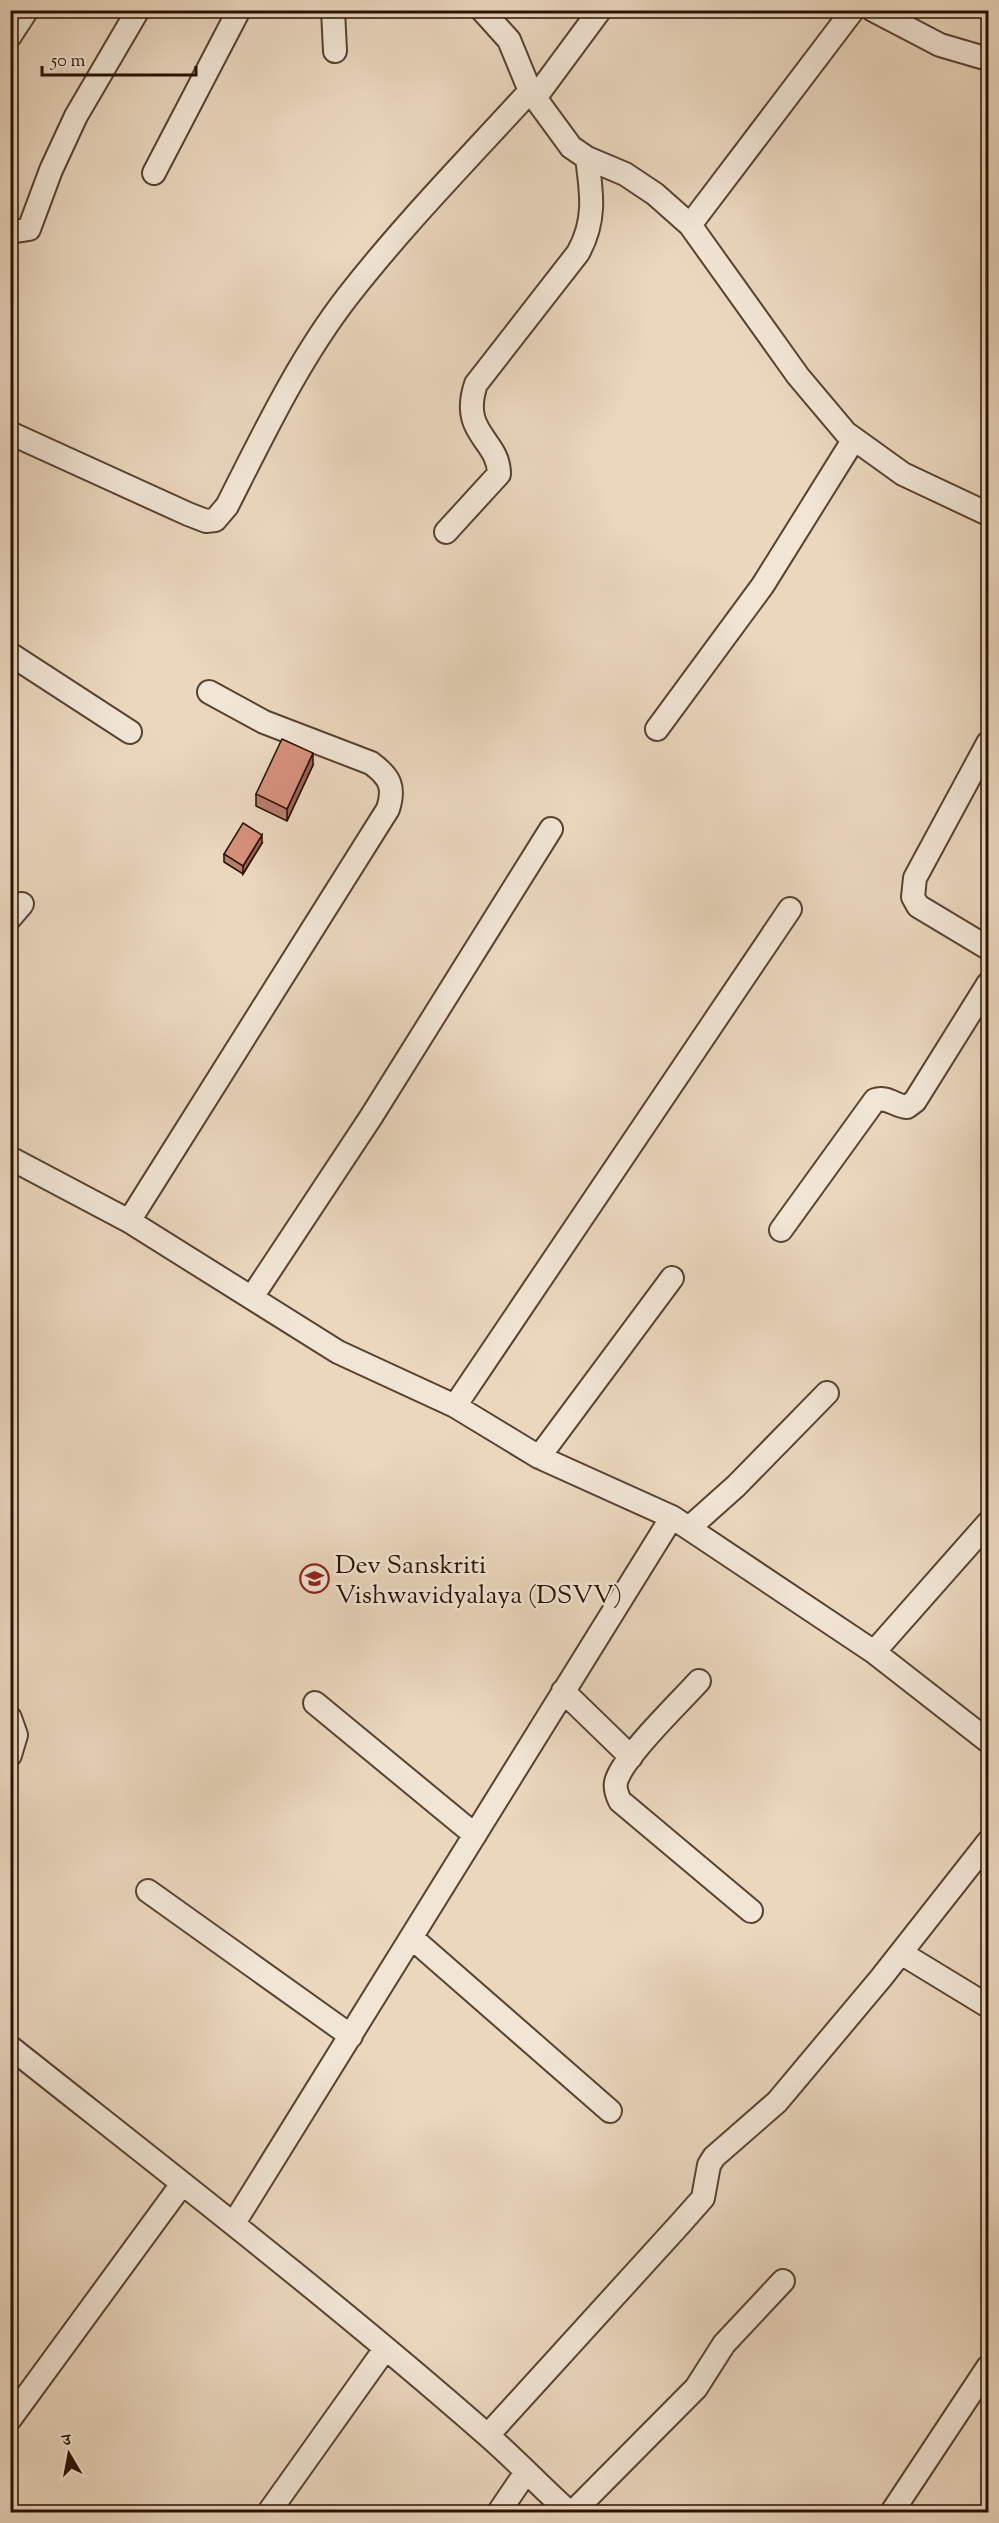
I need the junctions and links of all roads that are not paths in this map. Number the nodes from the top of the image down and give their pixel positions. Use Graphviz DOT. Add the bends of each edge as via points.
graph roads {
  1 [pos="27,10"];
  2 [pos="138,10"];
  3 [pos="239,10"];
  4 [pos="333,10"];
  5 [pos="482,10"];
  6 [pos="600,10"];
  7 [pos="853,10"];
  8 [pos="873,10"];
  9 [pos="10,36"];
  10 [pos="335,51"];
  11 [pos="988,59"];
  12 [pos="533,94"];
  13 [pos="587,158"];
  14 [pos="154,173"];
  15 [pos="690,225"];
  16 [pos="10,232"];
  17 [pos="10,433"];
  18 [pos="854,439"];
  19 [pos="988,514"];
  20 [pos="446,532"];
  21 [pos="10,654"];
  22 [pos="209,693"];
  23 [pos="657,729"];
  24 [pos="130,732"];
  25 [pos="988,742"];
  26 [pos="551,829"];
  27 [pos="790,909"];
  28 [pos="988,948"];
  29 [pos="988,984"];
  30 [pos="10,1158"];
  31 [pos="129,1221"];
  32 [pos="781,1230"];
  33 [pos="672,1278"];
  34 [pos="252,1296"];
  35 [pos="827,1393"];
  36 [pos="455,1406"];
  37 [pos="539,1457"];
  38 [pos="681,1523"];
  39 [pos="988,1523"];
  40 [pos="874,1652"];
  41 [pos="699,1681"];
  42 [pos="563,1690"];
  43 [pos="315,1703"];
  44 [pos="10,1718"];
  45 [pos="988,1741"];
  46 [pos="10,1755"];
  47 [pos="631,1757"];
  48 [pos="475,1835"];
  49 [pos="988,1842"];
  50 [pos="148,1891"];
  51 [pos="751,1911"];
  52 [pos="412,1938"];
  53 [pos="901,1953"];
  54 [pos="988,2006"];
  55 [pos="351,2036"];
  56 [pos="10,2047"];
  57 [pos="610,2111"];
  58 [pos="182,2184"];
  59 [pos="234,2223"];
  60 [pos="783,2282"];
  61 [pos="385,2349"];
  62 [pos="988,2367"];
  63 [pos="10,2418"];
  64 [pos="488,2435"];
  65 [pos="526,2472"];
  66 [pos="269,2512"];
  67 [pos="499,2512"];
  68 [pos="571,2512"];
  69 [pos="892,2512"];
  1 -- 9 [label="street"];
  2 -- 16 [label="street" via="76,116 28,229"];
  3 -- 14 [label="street"];
  4 -- 10 [label="street"];
  5 -- 12 [label="street" via="508,40"];
  6 -- 12 [label="street"];
  7 -- 15 [label="street"];
  8 -- 11 [label="street" via="940,45"];
  12 -- 13 [label="street" via="571,147"];
  12 -- 17 [label="street" via="347,297 279,404 227,506 215,520 188,514"];
  13 -- 15 [label="street" via="625,174"];
  13 -- 20 [label="street" via="593,199 587,237 476,384 471,397 474,425 496,461 499,474"];
  15 -- 18 [label="street" via="798,376"];
  18 -- 19 [label="street" via="903,474"];
  18 -- 23 [label="street" via="763,585"];
  21 -- 24 [label="street"];
  22 -- 31 [label="street" via="264,722 371,763 392,783 392,795 388,809"];
  25 -- 28 [label="street" via="915,878 913,889 918,906"];
  26 -- 34 [label="street" via="371,1117"];
  27 -- 36 [label="street"];
  29 -- 32 [label="street" via="915,1101 907,1107 887,1099 875,1100"];
  30 -- 31 [label="street"];
  31 -- 34 [label="street"];
  33 -- 37 [label="street"];
  34 -- 36 [label="street" via="338,1352"];
  35 -- 38 [label="street" via="736,1486"];
  36 -- 37 [label="street"];
  37 -- 38 [label="street"];
  38 -- 40 [label="street"];
  38 -- 42 [label="street"];
  39 -- 40 [label="street"];
  40 -- 45 [label="street"];
  41 -- 47 [label="street"];
  42 -- 47 [label="street"];
  42 -- 48 [label="street"];
  43 -- 48 [label="street"];
  44 -- 46 [label="street" via="16,1735"];
  47 -- 51 [label="street" via="616,1779 620,1802"];
  48 -- 52 [label="street"];
  49 -- 53 [label="street"];
  50 -- 55 [label="street"];
  52 -- 55 [label="street"];
  52 -- 57 [label="street"];
  53 -- 54 [label="street"];
  53 -- 64 [label="street" via="777,2102 714,2157 702,2198"];
  55 -- 59 [label="street"];
  56 -- 58 [label="street"];
  58 -- 59 [label="street"];
  58 -- 63 [label="street"];
  59 -- 61 [label="street"];
  60 -- 68 [label="street" via="724,2344 696,2388"];
  61 -- 64 [label="street"];
  61 -- 66 [label="street"];
  62 -- 69 [label="street"];
  64 -- 65 [label="street"];
  65 -- 67 [label="street"];
  65 -- 68 [label="street"];
}
